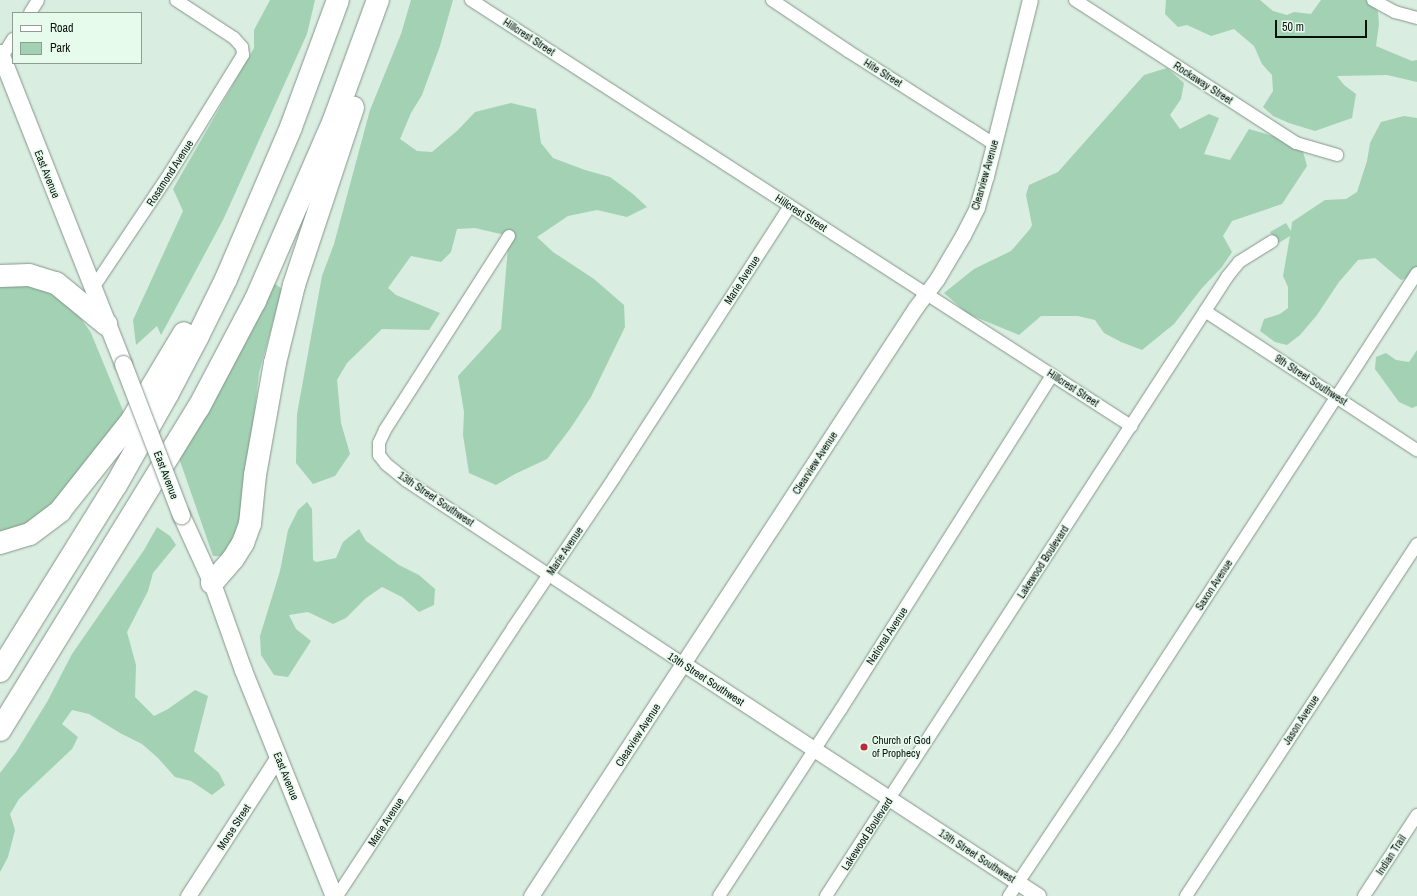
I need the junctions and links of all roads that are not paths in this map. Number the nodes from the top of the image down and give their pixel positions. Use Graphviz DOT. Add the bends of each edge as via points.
graph roads {
  1 [pos="38,0"];
  2 [pos="176,0"];
  3 [pos="338,0"];
  4 [pos="378,0"];
  5 [pos="384,0"];
  6 [pos="471,0"];
  7 [pos="772,0"];
  8 [pos="1030,0"];
  9 [pos="1075,0"];
  10 [pos="1373,0"];
  11 [pos="31,12"];
  12 [pos="1417,18"];
  13 [pos="12,40"];
  14 [pos="1,56"];
  15 [pos="994,144"];
  16 [pos="1337,155"];
  17 [pos="263,195"];
  18 [pos="790,206"];
  19 [pos="509,236"];
  20 [pos="1272,241"];
  21 [pos="1417,273"];
  22 [pos="0,276"];
  23 [pos="93,288"];
  24 [pos="926,294"];
  25 [pos="1205,310"];
  26 [pos="106,324"];
  27 [pos="1052,374"];
  28 [pos="1336,396"];
  29 [pos="1131,426"];
  30 [pos="1417,450"];
  31 [pos="0,543"];
  32 [pos="1417,544"];
  33 [pos="548,576"];
  34 [pos="212,583"];
  35 [pos="684,664"];
  36 [pos="0,671"];
  37 [pos="0,730"];
  38 [pos="814,749"];
  39 [pos="278,758"];
  40 [pos="890,798"];
  41 [pos="1417,815"];
  42 [pos="1018,883"];
  43 [pos="188,896"];
  44 [pos="336,896"];
  45 [pos="531,896"];
  46 [pos="719,896"];
  47 [pos="826,896"];
  48 [pos="1009,896"];
  49 [pos="1038,896"];
  50 [pos="1186,896"];
  51 [pos="1364,896"];
  1 -- 11 [label="street"];
  2 -- 23 [label="street, Rosamond Avenue" via="234,38 242,47 243,55 170,173"];
  3 -- 17 [label="highway"];
  4 -- 37 [label="highway" via="334,120 251,308 200,407"];
  5 -- 34 [label="highway" via="363,76 294,285 275,363 255,475 250,524 243,543 233,559"];
  6 -- 18 [label="street, Hillcrest Street"];
  7 -- 15 [label="street, Hite Street"];
  8 -- 15 [label="street, Clearview Avenue"];
  9 -- 16 [label="street, Rockaway Street" via="1296,142"];
  10 -- 12 [label="street" via="1395,12"];
  13 -- 14 [label="street"];
  14 -- 23 [label="main road, East Avenue"];
  15 -- 24 [label="street, Clearview Avenue" via="977,207 963,235"];
  17 -- 31 [label="highway" via="132,420 60,511 30,534"];
  17 -- 36 [label="highway" via="226,279 168,393 116,485"];
  18 -- 24 [label="street, Hillcrest Street"];
  18 -- 33 [label="street, Marie Avenue"];
  19 -- 33 [label="street, 13th Street Southwest" via="385,430 379,443 379,455 407,481"];
  20 -- 25 [label="street, Lakewood Boulevard" via="1239,262"];
  21 -- 28 [label="street, Saxon Avenue"];
  22 -- 26 [label="highway" via="29,275 56,283"];
  23 -- 26 [label="main road, East Avenue"];
  24 -- 27 [label="street, Hillcrest Street"];
  24 -- 35 [label="street, Clearview Avenue"];
  25 -- 28 [label="street, 9th Street Southwest"];
  25 -- 29 [label="street, Lakewood Boulevard"];
  26 -- 34 [label="main road, East Avenue, bridge" via="181,514"];
  27 -- 29 [label="street, Hillcrest Street"];
  27 -- 38 [label="street, National Avenue"];
  28 -- 30 [label="street, 9th Street Southwest"];
  28 -- 42 [label="street, Saxon Avenue"];
  29 -- 40 [label="street, Lakewood Boulevard"];
  32 -- 50 [label="street, Jason Avenue"];
  33 -- 35 [label="street, 13th Street Southwest"];
  33 -- 44 [label="street, Marie Avenue"];
  34 -- 39 [label="main road, East Avenue"];
  35 -- 38 [label="street, 13th Street Southwest"];
  35 -- 45 [label="street, Clearview Avenue"];
  38 -- 40 [label="street, 13th Street Southwest"];
  38 -- 46 [label="street, National Avenue"];
  39 -- 43 [label="street, Morse Street"];
  39 -- 44 [label="main road, East Avenue"];
  40 -- 42 [label="street, 13th Street Southwest"];
  40 -- 47 [label="street, Lakewood Boulevard"];
  41 -- 51 [label="street, Indian Trail"];
  42 -- 48 [label="street, Saxon Avenue"];
  42 -- 49 [label="street, 13th Street Southwest"];
}
